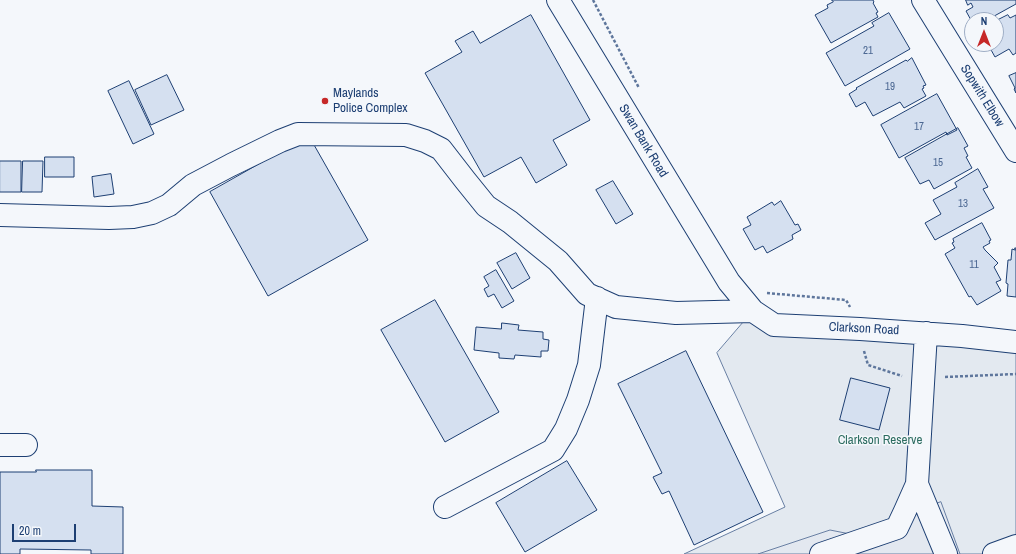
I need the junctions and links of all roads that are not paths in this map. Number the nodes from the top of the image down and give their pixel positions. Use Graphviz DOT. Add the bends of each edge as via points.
graph roads {
  1 [pos="558,0"];
  2 [pos="923,0"];
  3 [pos="1016,151"];
  4 [pos="0,216"];
  5 [pos="729,282"];
  6 [pos="597,298"];
  7 [pos="757,301"];
  8 [pos="926,333"];
  9 [pos="1016,342"];
  10 [pos="0,446"];
  11 [pos="26,446"];
  12 [pos="917,484"];
  13 [pos="445,507"];
  14 [pos="1016,546"];
  15 [pos="821,554"];
  16 [pos="946,554"];
  17 [pos="994,554"];
  1 -- 5 [label="street, Swan Bank Road"];
  2 -- 3 [label="street, Sopwith Elbow"];
  4 -- 6 [label="street" via="133,217 169,205 193,185 298,134 406,135 441,149 486,206 558,261 587,294"];
  5 -- 7 [label="street, Clarkson Road"];
  6 -- 7 [label="street" via="616,307 676,313"];
  6 -- 13 [label="street" via="589,365 566,430 553,450"];
  7 -- 8 [label="street, Clarkson Road" via="774,325"];
  8 -- 9 [label="street, Clarkson Road"];
  8 -- 12 [label="street" via="930,377"];
  10 -- 11 [label="street"];
  12 -- 15 [label="street" via="897,528"];
  12 -- 16 [label="street"];
  14 -- 17 [label="street"];
}
